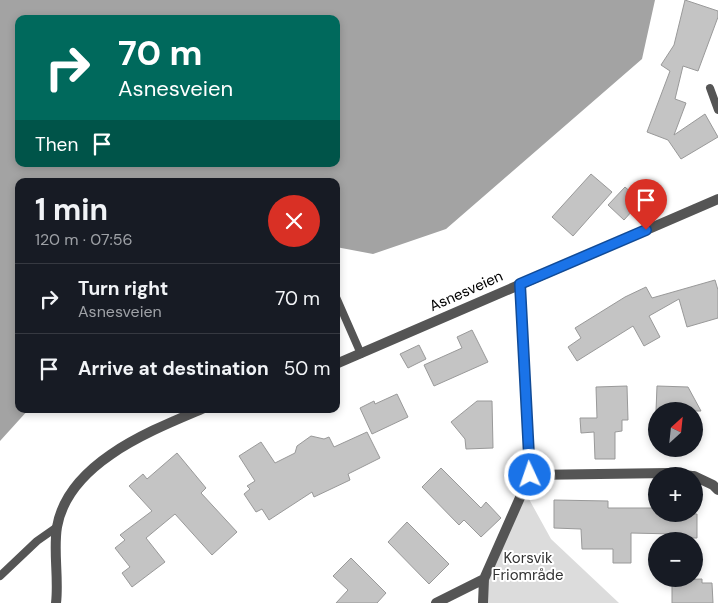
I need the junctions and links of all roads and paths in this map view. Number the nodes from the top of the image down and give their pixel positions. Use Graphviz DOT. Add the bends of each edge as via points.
graph roads {
  1 [pos="710,88"];
  2 [pos="718,110"];
  3 [pos="718,199"];
  4 [pos="520,284"];
  5 [pos="340,306"];
  6 [pos="361,354"];
  7 [pos="340,362"];
  8 [pos="192,413"];
  9 [pos="648,473"];
  10 [pos="530,475"];
  11 [pos="703,480"];
  12 [pos="718,490"];
  13 [pos="57,527"];
  14 [pos="0,576"];
  15 [pos="484,579"];
  16 [pos="56,603"];
  17 [pos="436,603"];
  18 [pos="484,603"];
  1 -- 2 [label="lane"];
  3 -- 4 [label="street, Asnesveien"];
  4 -- 6 [label="street, Asnesveien"];
  4 -- 10 [label="street"];
  5 -- 6 [label="lane"];
  6 -- 7 [label="street, Asnesveien"];
  8 -- 13 [label="street" via="144,433 100,462 78,482 64,502"];
  9 -- 10 [label="street"];
  10 -- 15 [label="street"];
  11 -- 12 [label="street"];
  13 -- 14 [label="lane"];
  13 -- 16 [label="street"];
  15 -- 17 [label="street"];
  15 -- 18 [label="street"];
}
